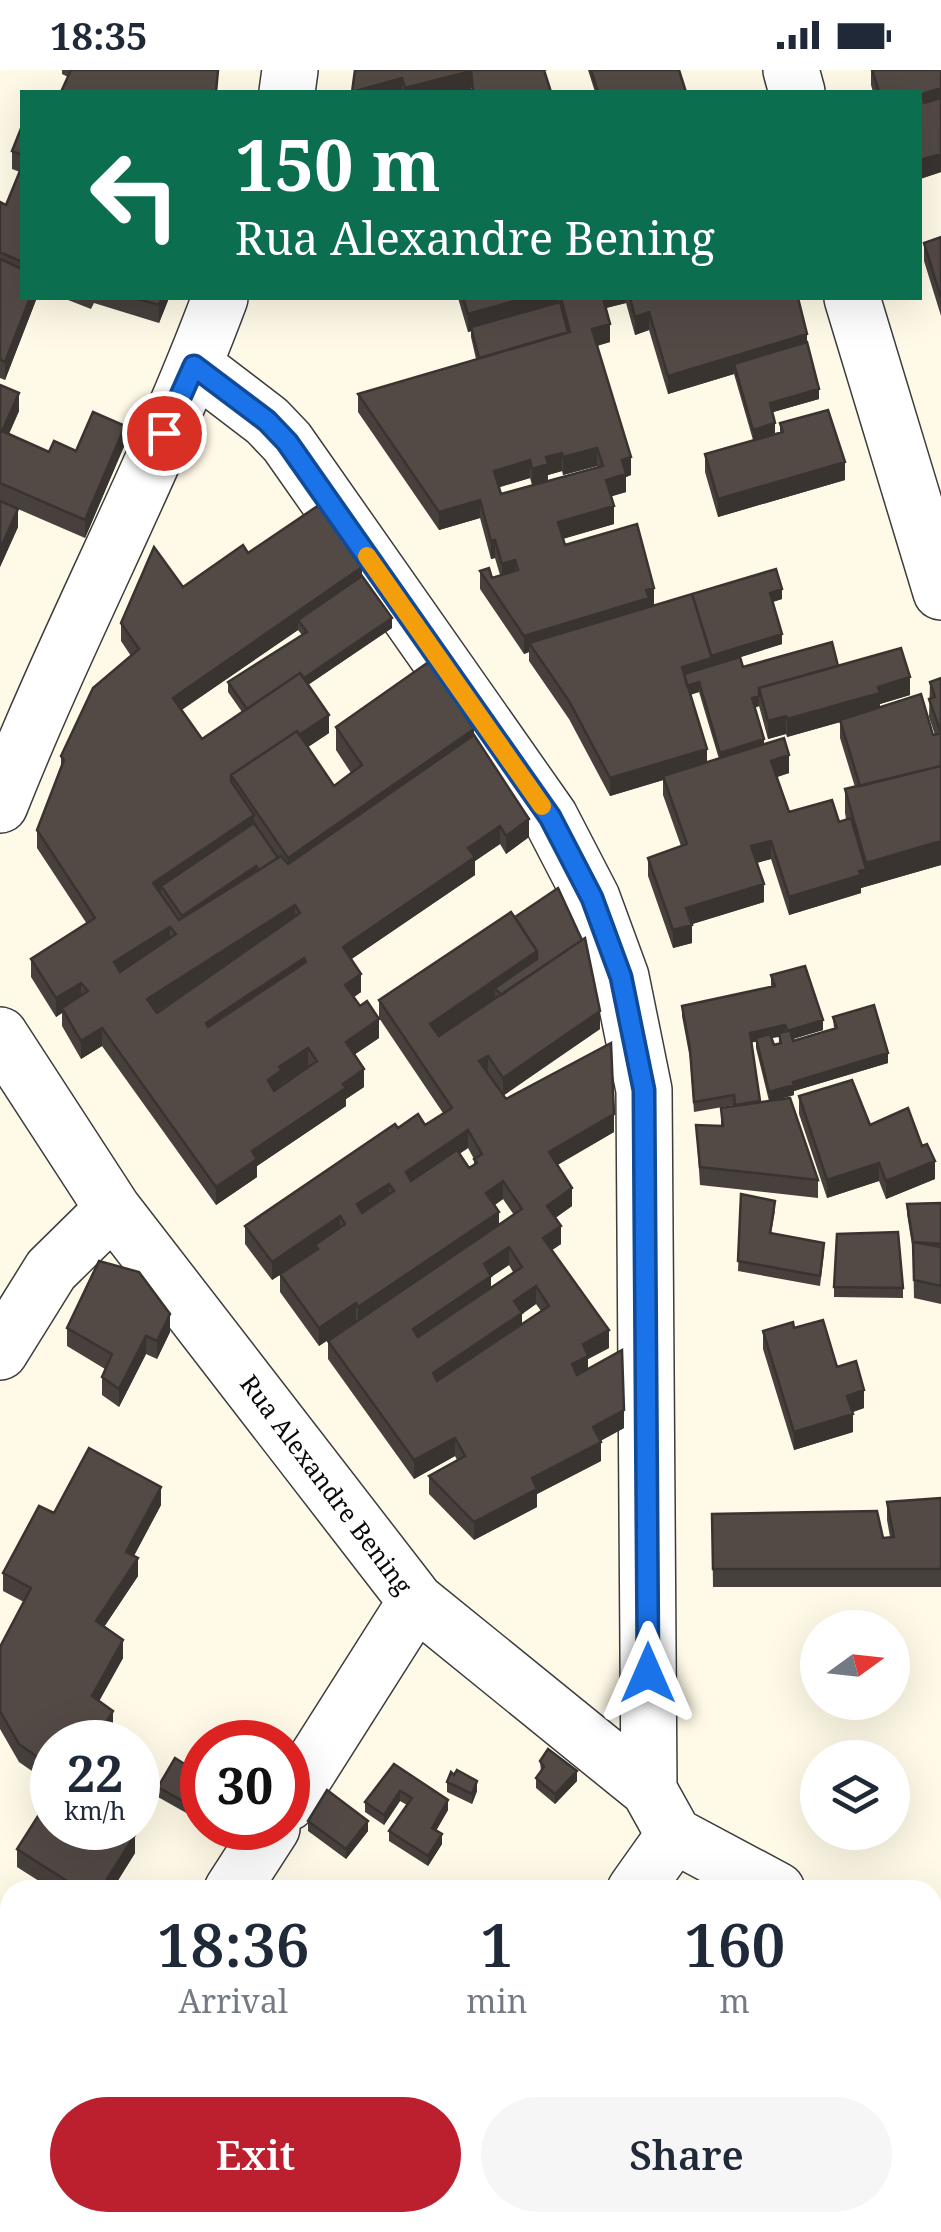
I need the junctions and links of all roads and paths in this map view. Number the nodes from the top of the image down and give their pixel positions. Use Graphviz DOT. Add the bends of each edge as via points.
graph roads {
  1 [pos="219,300"];
  2 [pos="853,300"];
  3 [pos="194,366"];
  4 [pos="941,592"];
  5 [pos="0,805"];
  6 [pos="0,1036"];
  7 [pos="113,1209"];
  8 [pos="0,1352"];
  9 [pos="416,1600"];
  10 [pos="310,1768"];
  11 [pos="662,1812"];
  12 [pos="258,1850"];
  13 [pos="238,1880"];
  14 [pos="638,1880"];
  15 [pos="763,1880"];
  1 -- 3 [label="street"];
  2 -- 4 [label="street"];
  3 -- 5 [label="street"];
  3 -- 11 [label="street" via="287,442 550,817 592,898 621,977 644,1090"];
  6 -- 7 [label="street, Rua Alexandre Bening"];
  7 -- 8 [label="street" via="50,1270"];
  7 -- 9 [label="street, Rua Alexandre Bening"];
  9 -- 10 [label="street"];
  9 -- 11 [label="street, Rua Alexandre Bening"];
  11 -- 14 [label="street"];
  11 -- 15 [label="street, Rua Alexandre Bening"];
  12 -- 13 [label="street"];
}
